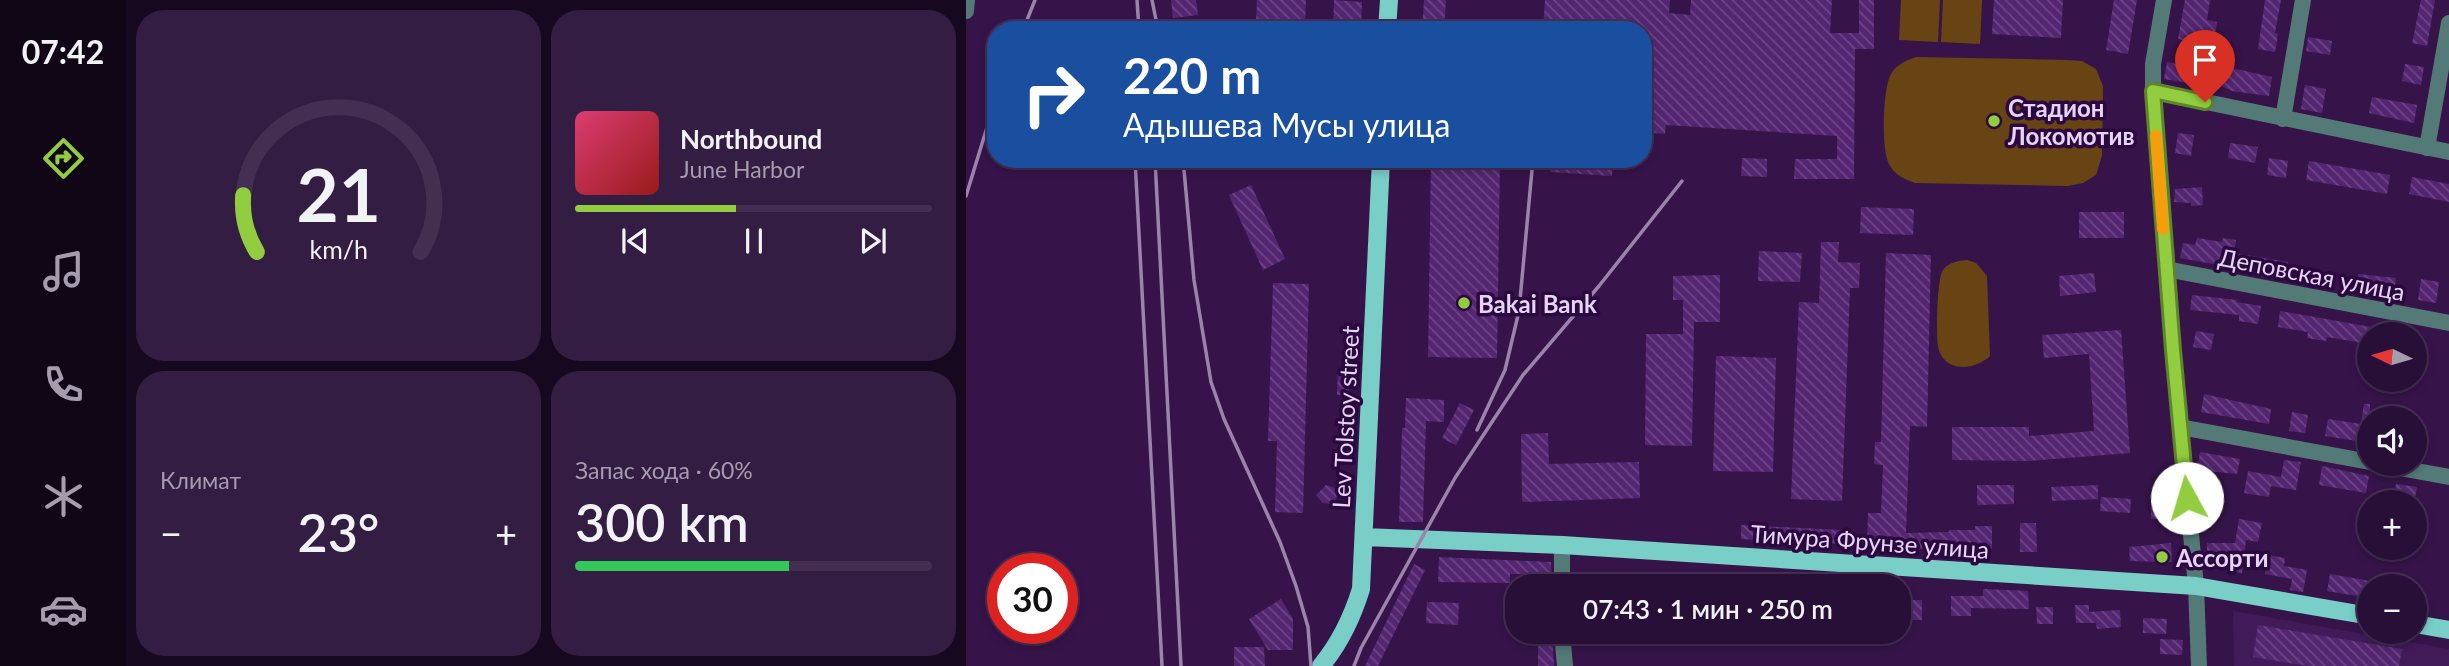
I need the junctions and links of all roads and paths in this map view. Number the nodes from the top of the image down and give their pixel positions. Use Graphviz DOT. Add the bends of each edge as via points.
graph roads {
  1 [pos="967,0"];
  2 [pos="1389,0"];
  3 [pos="2164,0"];
  4 [pos="2303,0"];
  5 [pos="966,11"];
  6 [pos="1388,21"];
  7 [pos="2449,23"];
  8 [pos="2153,91"];
  9 [pos="2283,119"];
  10 [pos="2427,148"];
  11 [pos="2449,152"];
  12 [pos="1381,168"];
  13 [pos="2166,269"];
  14 [pos="2449,323"];
  15 [pos="2179,427"];
  16 [pos="2357,460"];
  17 [pos="2427,473"];
  18 [pos="2449,477"];
  19 [pos="1364,537"];
  20 [pos="1562,545"];
  21 [pos="1562,574"];
  22 [pos="2196,586"];
  23 [pos="2357,614"];
  24 [pos="2427,626"];
  25 [pos="2449,630"];
  26 [pos="1563,644"];
  27 [pos="1321,666"];
  28 [pos="1565,666"];
  29 [pos="2199,666"];
  1 -- 5 [label="street"];
  2 -- 6 [label="main road"];
  3 -- 8 [label="street" via="2152,64"];
  4 -- 9 [label="street"];
  7 -- 10 [label="street"];
  8 -- 9 [label="street"];
  8 -- 13 [label="street"];
  9 -- 10 [label="street"];
  10 -- 11 [label="street"];
  12 -- 19 [label="main road, Lev Tolstoy street"];
  13 -- 14 [label="street, Деповская улица"];
  13 -- 15 [label="street"];
  15 -- 16 [label="street"];
  15 -- 22 [label="street"];
  17 -- 18 [label="street"];
  19 -- 20 [label="main road, Тимура Фрунзе улица"];
  19 -- 27 [label="main road, Lev Tolstoy street" via="1354,614"];
  20 -- 21 [label="street"];
  20 -- 22 [label="main road, Тимура Фрунзе улица"];
  22 -- 23 [label="main road, Тимура Фрунзе улица"];
  22 -- 29 [label="street"];
  24 -- 25 [label="main road"];
  26 -- 28 [label="street"];
}
